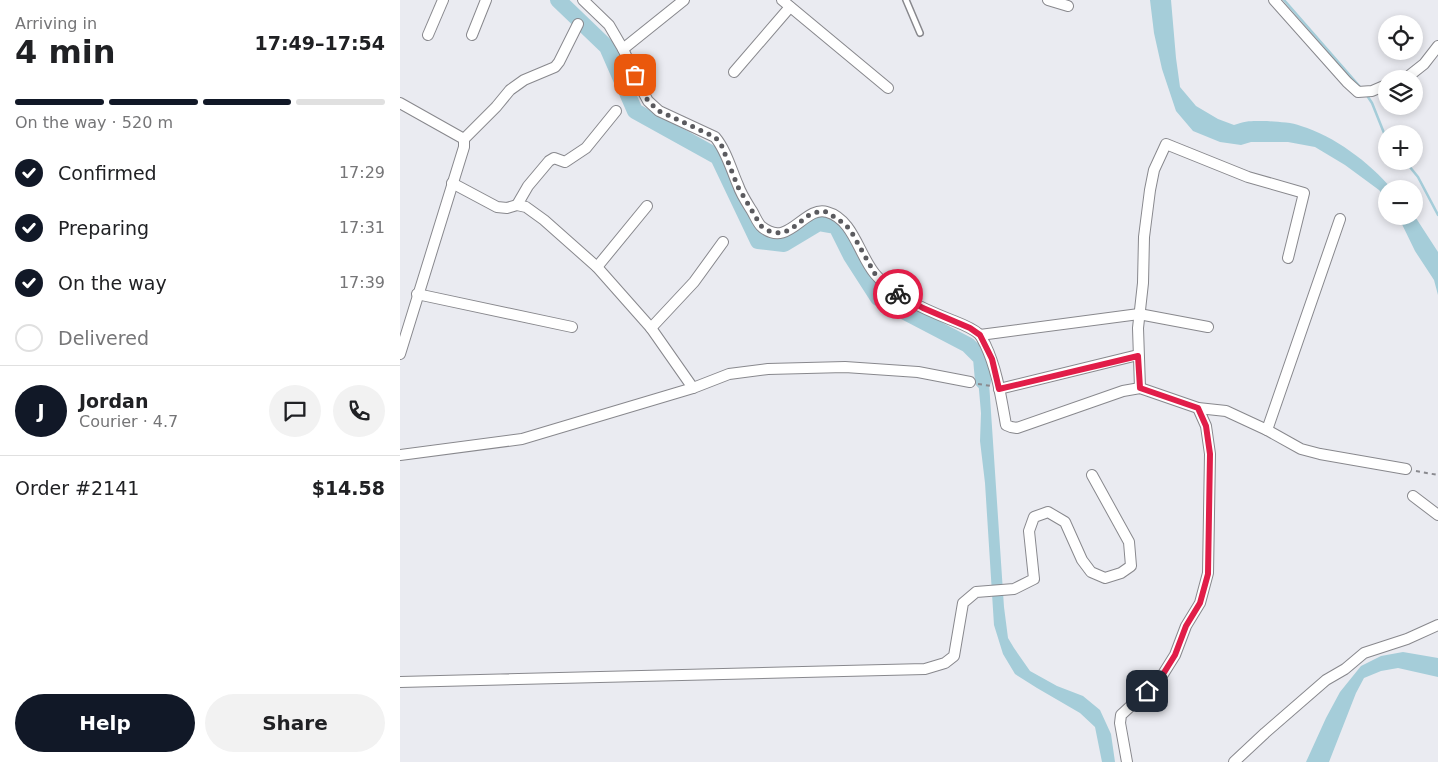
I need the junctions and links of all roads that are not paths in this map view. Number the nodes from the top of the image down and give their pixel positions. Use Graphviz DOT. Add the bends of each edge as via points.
graph roads {
  1 [pos="443,0"];
  2 [pos="486,0"];
  3 [pos="583,0"];
  4 [pos="684,0"];
  5 [pos="782,0"];
  6 [pos="906,0"];
  7 [pos="1048,0"];
  8 [pos="1274,0"];
  9 [pos="1069,3"];
  10 [pos="790,7"];
  11 [pos="578,24"];
  12 [pos="920,33"];
  13 [pos="428,35"];
  14 [pos="472,35"];
  15 [pos="1438,46"];
  16 [pos="623,49"];
  17 [pos="1416,70"];
  18 [pos="734,72"];
  19 [pos="888,88"];
  20 [pos="1378,89"];
  21 [pos="400,103"];
  22 [pos="616,110"];
  23 [pos="464,139"];
  24 [pos="452,183"];
  25 [pos="517,204"];
  26 [pos="647,206"];
  27 [pos="1340,219"];
  28 [pos="724,242"];
  29 [pos="1288,258"];
  30 [pos="597,267"];
  31 [pos="417,294"];
  32 [pos="1139,314"];
  33 [pos="572,327"];
  34 [pos="1208,327"];
  35 [pos="651,328"];
  36 [pos="980,335"];
  37 [pos="400,352"];
  38 [pos="1138,356"];
  39 [pos="974,383"];
  40 [pos="693,388"];
  41 [pos="996,388"];
  42 [pos="1140,388"];
  43 [pos="1198,408"];
  44 [pos="1266,430"];
  45 [pos="400,454"];
  46 [pos="1406,469"];
  47 [pos="1092,475"];
  48 [pos="1412,496"];
  49 [pos="1438,515"];
  50 [pos="1438,625"];
  51 [pos="400,682"];
  52 [pos="1127,762"];
  53 [pos="1234,762"];
  1 -- 13 [label="street"];
  2 -- 14 [label="street"];
  3 -- 16 [label="street" via="608,26"];
  4 -- 16 [label="street"];
  5 -- 10 [label="street"];
  6 -- 12 [label="lane"];
  7 -- 9 [label="street"];
  8 -- 20 [label="street" via="1358,92"];
  10 -- 18 [label="street"];
  10 -- 19 [label="street"];
  11 -- 23 [label="street" via="559,62 510,90"];
  15 -- 17 [label="street"];
  16 -- 36 [label="street" via="648,101 659,111 715,137 721,144 738,187 761,226 780,233 790,230 809,215 827,212 846,225 875,274 895,292"];
  21 -- 23 [label="street"];
  22 -- 25 [label="street" via="586,148 565,162 554,158 549,160"];
  23 -- 24 [label="street"];
  24 -- 25 [label="street" via="497,207"];
  24 -- 31 [label="street"];
  25 -- 30 [label="street" via="544,220"];
  26 -- 30 [label="street"];
  27 -- 44 [label="street"];
  28 -- 35 [label="street" via="694,282"];
  29 -- 32 [label="street" via="1304,193 1248,178 1166,144 1154,170 1150,190"];
  30 -- 35 [label="street"];
  31 -- 33 [label="street"];
  31 -- 37 [label="street"];
  32 -- 34 [label="street"];
  32 -- 36 [label="street"];
  32 -- 38 [label="street"];
  35 -- 40 [label="street"];
  36 -- 41 [label="street" via="992,359"];
  38 -- 41 [label="street"];
  38 -- 42 [label="street"];
  39 -- 40 [label="street" via="918,372 845,367 778,368 729,374"];
  40 -- 45 [label="street" via="522,439"];
  41 -- 42 [label="street" via="1006,425 1017,428"];
  42 -- 43 [label="street"];
  43 -- 44 [label="street" via="1226,411"];
  43 -- 52 [label="street" via="1206,426 1210,454 1208,574 1200,603 1186,626 1175,655 1160,679 1121,716"];
  44 -- 46 [label="street" via="1301,449"];
  47 -- 51 [label="street" via="1129,542 1131,566 1121,574 1105,578 1091,572 1065,522 1048,512 1034,517 1029,530 1034,579 1014,589 976,592 963,603 954,656 944,663 925,668"];
  48 -- 49 [label="street"];
  50 -- 53 [label="street" via="1364,653 1326,680"];
}
